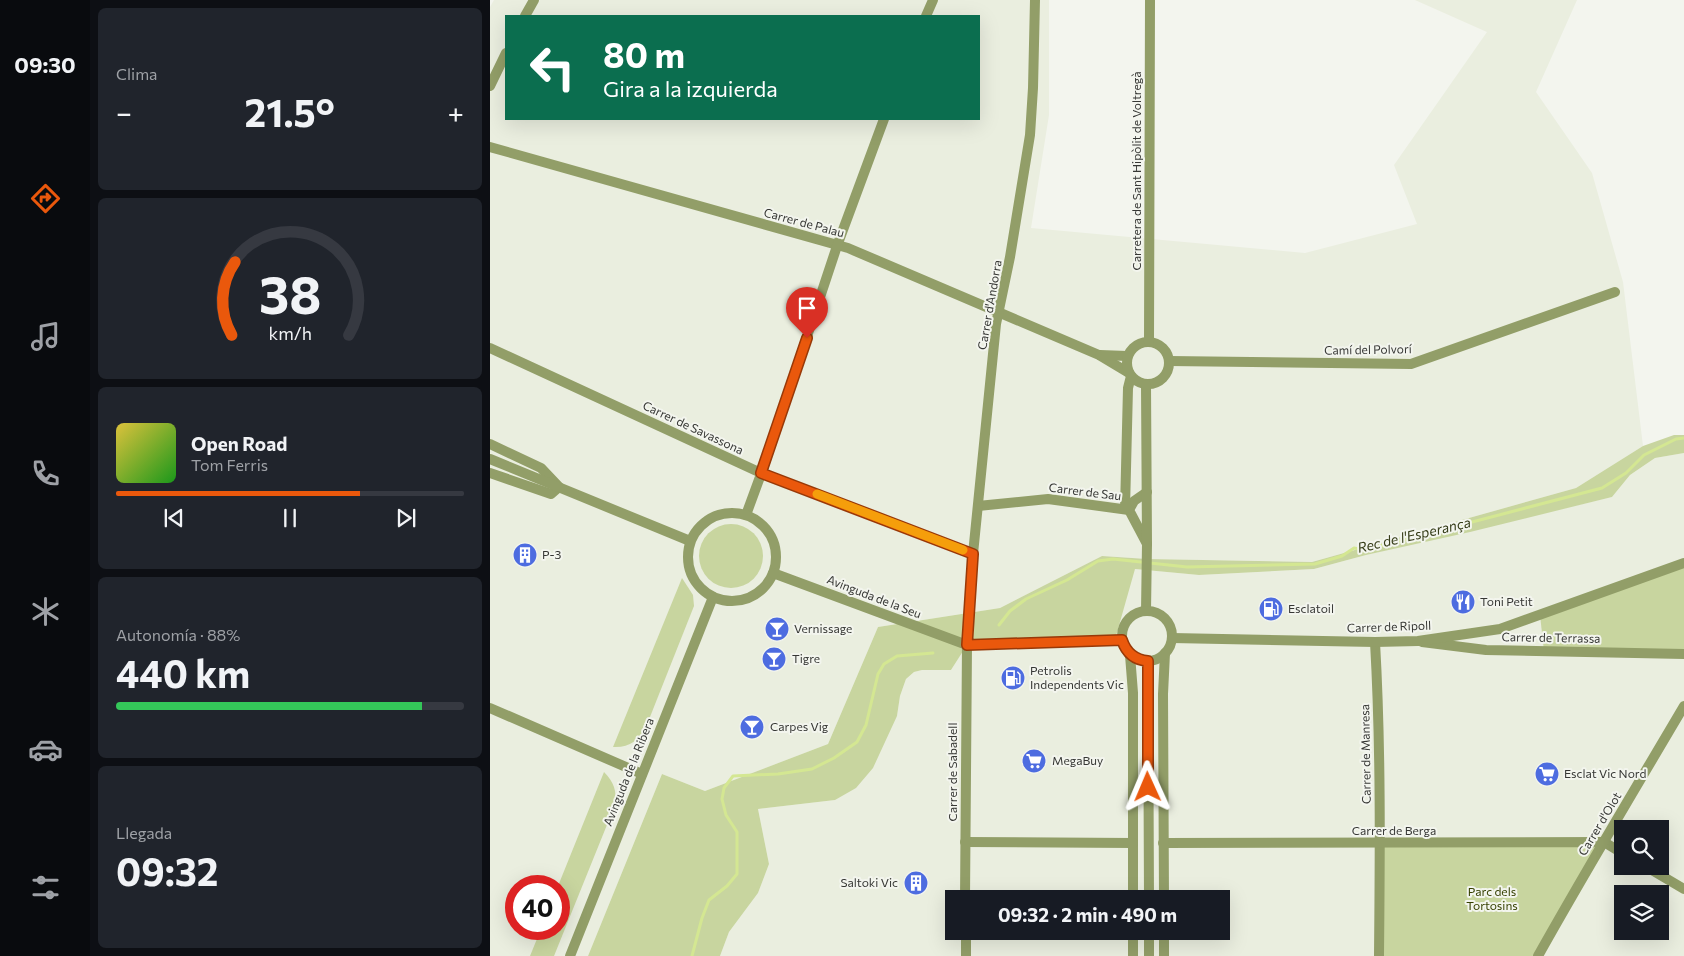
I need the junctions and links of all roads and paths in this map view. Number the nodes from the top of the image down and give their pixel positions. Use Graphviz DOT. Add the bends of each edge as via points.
graph roads {
  1 [pos="534,0"];
  2 [pos="933,0"];
  3 [pos="1035,0"];
  4 [pos="1150,0"];
  5 [pos="526,15"];
  6 [pos="926,15"];
  7 [pos="505,55"];
  8 [pos="490,86"];
  9 [pos="884,120"];
  10 [pos="490,147"];
  11 [pos="837,246"];
  12 [pos="1615,292"];
  13 [pos="999,312"];
  14 [pos="1148,342"];
  15 [pos="490,348"];
  16 [pos="1099,355"];
  17 [pos="1127,356"];
  18 [pos="1169,361"];
  19 [pos="1130,375"];
  20 [pos="1146,385"];
  21 [pos="490,444"];
  22 [pos="490,459"];
  23 [pos="490,473"];
  24 [pos="761,473"];
  25 [pos="559,487"];
  26 [pos="1146,492"];
  27 [pos="978,506"];
  28 [pos="1127,510"];
  29 [pos="746,515"];
  30 [pos="690,541"];
  31 [pos="1147,544"];
  32 [pos="973,554"];
  33 [pos="1684,563"];
  34 [pos="773,572"];
  35 [pos="714,597"];
  36 [pos="1146,611"];
  37 [pos="1172,638"];
  38 [pos="1122,640"];
  39 [pos="1375,642"];
  40 [pos="1418,642"];
  41 [pos="967,645"];
  42 [pos="1166,653"];
  43 [pos="1130,654"];
  44 [pos="1684,654"];
  45 [pos="1148,661"];
  46 [pos="1684,706"];
  47 [pos="490,708"];
  48 [pos="642,774"];
  49 [pos="965,842"];
  50 [pos="1604,842"];
  51 [pos="1132,843"];
  52 [pos="1380,843"];
  53 [pos="1163,844"];
  54 [pos="1614,848"];
  55 [pos="1660,875"];
  56 [pos="1684,889"];
  57 [pos="965,890"];
  58 [pos="1133,890"];
  59 [pos="1149,890"];
  60 [pos="1164,890"];
  61 [pos="966,940"];
  62 [pos="1133,940"];
  63 [pos="1149,940"];
  64 [pos="1164,940"];
  65 [pos="570,956"];
  66 [pos="966,956"];
  67 [pos="1133,956"];
  68 [pos="1149,956"];
  69 [pos="1164,956"];
  70 [pos="1379,956"];
  71 [pos="1538,956"];
  1 -- 5 [label="street"];
  2 -- 6 [label="street"];
  3 -- 13 [label="street, Carrer d'Andorra" via="1034,88 1029,144"];
  4 -- 14 [label="street, Carretera de Sant Hipòlit de Voltregà"];
  7 -- 8 [label="street"];
  9 -- 11 [label="street"];
  10 -- 11 [label="street, Carrer de Palau"];
  11 -- 13 [label="street, Carrer de Palau"];
  11 -- 24 [label="street"];
  12 -- 18 [label="street, Camí del Polvorí" via="1411,364"];
  13 -- 16 [label="street, Carrer de Palau"];
  13 -- 27 [label="street, Carrer d'Andorra"];
  14 -- 17 [label="street" via="1134,346"];
  14 -- 18 [label="street" via="1162,348"];
  15 -- 24 [label="street, Carrer de Savassona"];
  16 -- 17 [label="street, Carrer de Palau"];
  16 -- 19 [label="street, Carrer de Palau"];
  17 -- 19 [label="street" via="1126,367"];
  18 -- 20 [label="street" via="1160,381"];
  19 -- 20 [label="street"];
  19 -- 28 [label="street"];
  20 -- 26 [label="street"];
  21 -- 25 [label="street" via="541,468"];
  22 -- 25 [label="street"];
  23 -- 25 [label="street" via="551,494"];
  24 -- 29 [label="street"];
  24 -- 32 [label="street, Carrer de Savassona"];
  25 -- 30 [label="street"];
  26 -- 28 [label="street"];
  26 -- 31 [label="street"];
  27 -- 28 [label="street, Carrer de Sau" via="1048,499"];
  27 -- 32 [label="street, Carrer d'Andorra"];
  28 -- 31 [label="street"];
  29 -- 30 [label="street" via="732,512 715,516 700,526"];
  29 -- 34 [label="street" via="764,526 773,540 776,556"];
  30 -- 35 [label="street" via="687,557 691,574 701,588"];
  31 -- 36 [label="street"];
  32 -- 41 [label="street, Carrer d'Andorra"];
  33 -- 40 [label="street, Carrer de Ripoll" via="1500,629"];
  34 -- 35 [label="street" via="766,585 743,600 728,601"];
  34 -- 41 [label="street, Avinguda de la Seu"];
  35 -- 48 [label="street, Avinguda de la Ribera"];
  36 -- 37 [label="street" via="1164,617"];
  36 -- 38 [label="street" via="1138,612 1128,620 1122,631"];
  37 -- 39 [label="street, Carrer de Ripoll"];
  37 -- 42 [label="street"];
  38 -- 41 [label="street"];
  38 -- 43 [label="street"];
  39 -- 40 [label="street, Carrer de Ripoll"];
  39 -- 52 [label="street, Carrer de Manresa"];
  40 -- 44 [label="street, Carrer de Terrassa" via="1486,650"];
  41 -- 49 [label="street, Carrer de Sabadell"];
  42 -- 45 [label="street"];
  42 -- 53 [label="street"];
  43 -- 45 [label="street"];
  43 -- 51 [label="street" via="1133,693"];
  45 -- 59 [label="street"];
  46 -- 50 [label="street, Carrer d'Olot"];
  47 -- 48 [label="street"];
  48 -- 65 [label="street, Avinguda de la Ribera"];
  49 -- 51 [label="street"];
  49 -- 57 [label="street, Carrer de Sabadell"];
  50 -- 52 [label="street, Carrer de Berga"];
  50 -- 54 [label="street"];
  50 -- 71 [label="street, Carrer d'Olot"];
  51 -- 58 [label="street"];
  52 -- 53 [label="street, Carrer de Berga"];
  52 -- 70 [label="street, Carrer de Manresa"];
  53 -- 60 [label="street"];
  55 -- 56 [label="street"];
  61 -- 66 [label="street"];
  62 -- 67 [label="street"];
  63 -- 68 [label="street"];
  64 -- 69 [label="street"];
}
